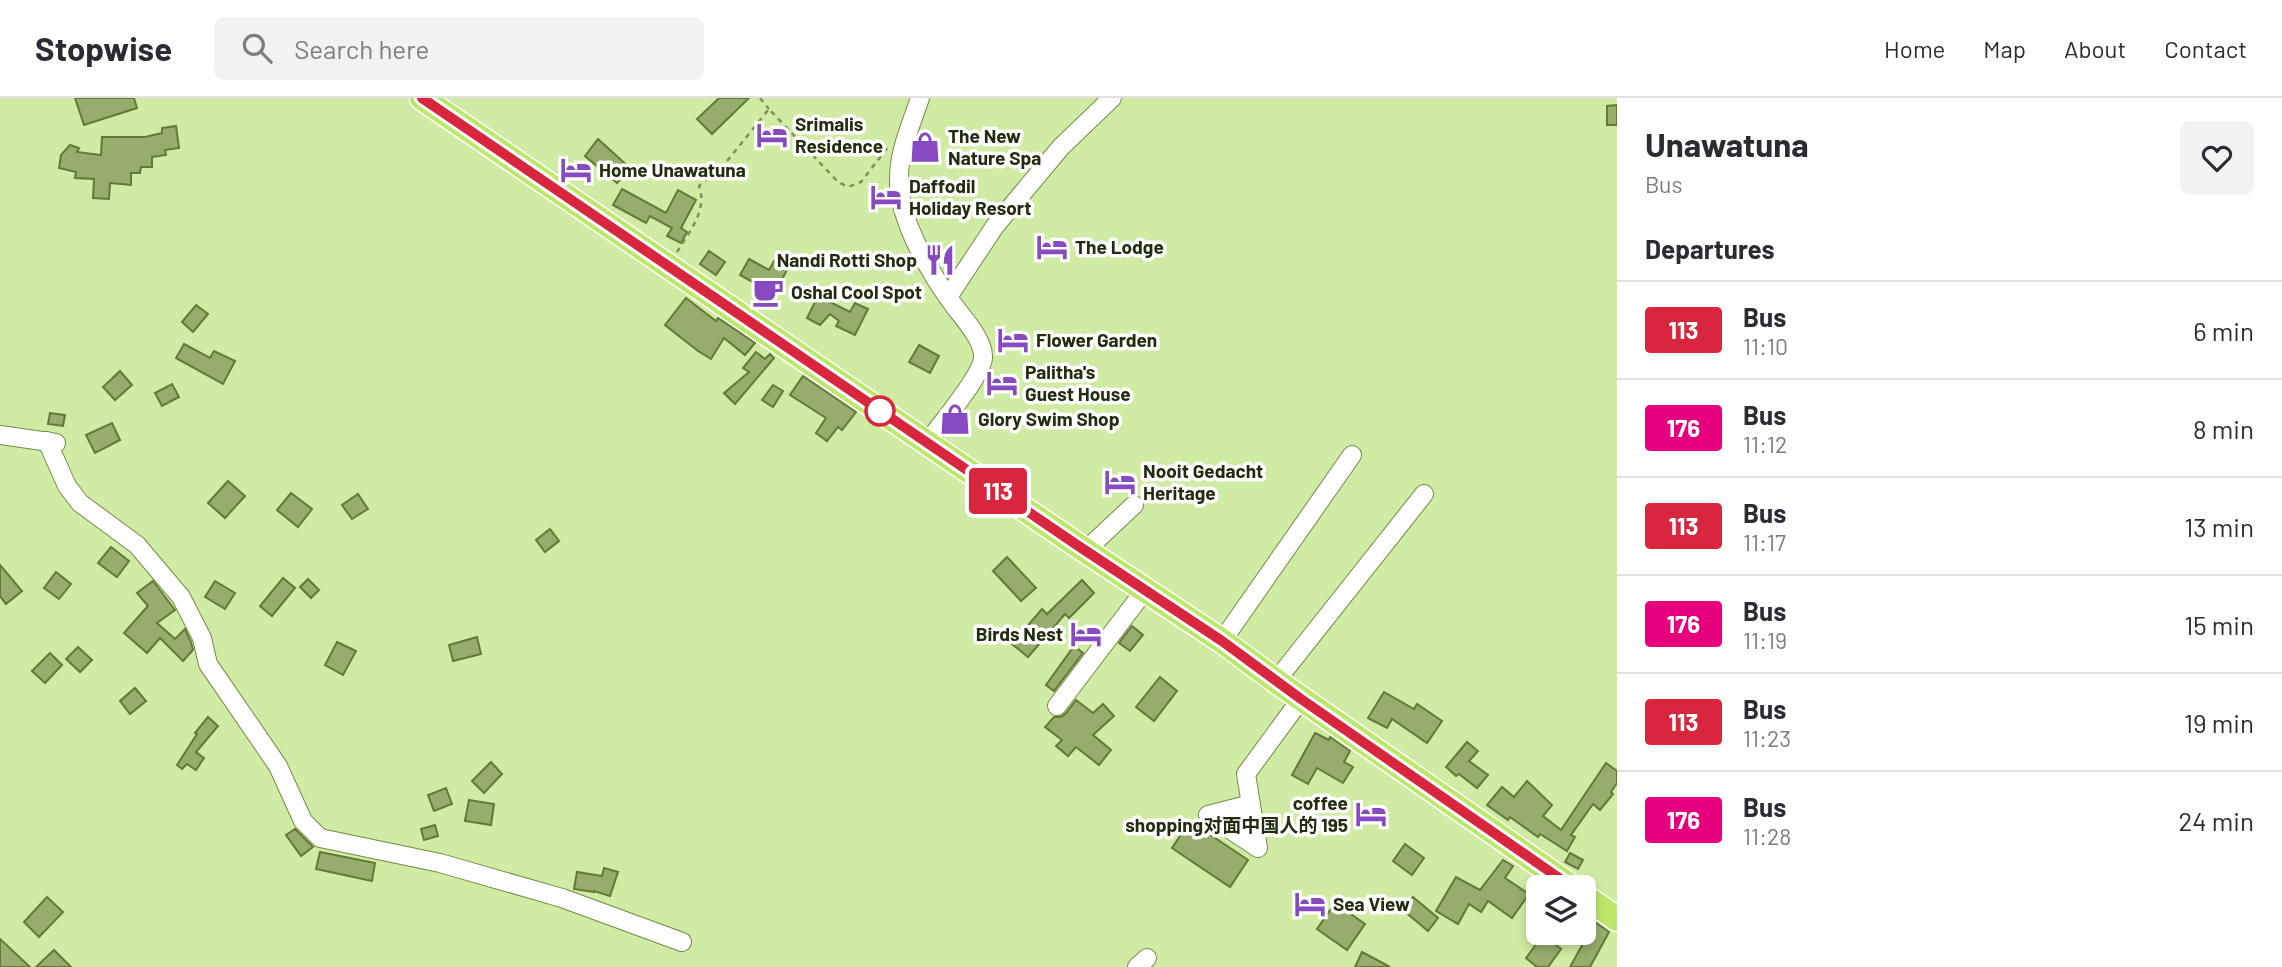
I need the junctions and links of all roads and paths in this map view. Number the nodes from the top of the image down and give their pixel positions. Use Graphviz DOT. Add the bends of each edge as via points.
graph roads {
  1 [pos="422,98"];
  2 [pos="760,98"];
  3 [pos="920,98"];
  4 [pos="1112,98"];
  5 [pos="769,109"];
  6 [pos="889,145"];
  7 [pos="668,266"];
  8 [pos="948,297"];
  9 [pos="0,435"];
  10 [pos="927,443"];
  11 [pos="1352,455"];
  12 [pos="1424,494"];
  13 [pos="1134,505"];
  14 [pos="1085,551"];
  15 [pos="1145,590"];
  16 [pos="1222,641"];
  17 [pos="1276,681"];
  18 [pos="1301,699"];
  19 [pos="1057,706"];
  20 [pos="1251,804"];
  21 [pos="1555,875"];
  22 [pos="1596,904"];
  23 [pos="1617,919"];
  24 [pos="682,942"];
  1 -- 7 [label="highway"];
  2 -- 5 [label="path"];
  3 -- 8 [label="street" via="898,180 917,244"];
  4 -- 8 [label="street" via="1061,147 995,226"];
  5 -- 6 [label="path" via="848,187 861,182"];
  5 -- 7 [label="path" via="723,166 699,186 701,210"];
  7 -- 10 [label="highway"];
  8 -- 10 [label="street" via="981,345 983,356 981,366"];
  9 -- 24 [label="street" via="52,442 67,486 80,503 137,545 181,597 202,638 208,664 278,766 303,821 320,838 464,870 562,898"];
  10 -- 14 [label="highway"];
  11 -- 16 [label="street"];
  12 -- 17 [label="street"];
  13 -- 14 [label="street"];
  14 -- 15 [label="highway"];
  15 -- 16 [label="highway"];
  15 -- 19 [label="street"];
  16 -- 17 [label="highway"];
  17 -- 18 [label="highway"];
  18 -- 20 [label="street" via="1246,774"];
  18 -- 21 [label="highway"];
  22 -- 23 [label="highway"];
}
